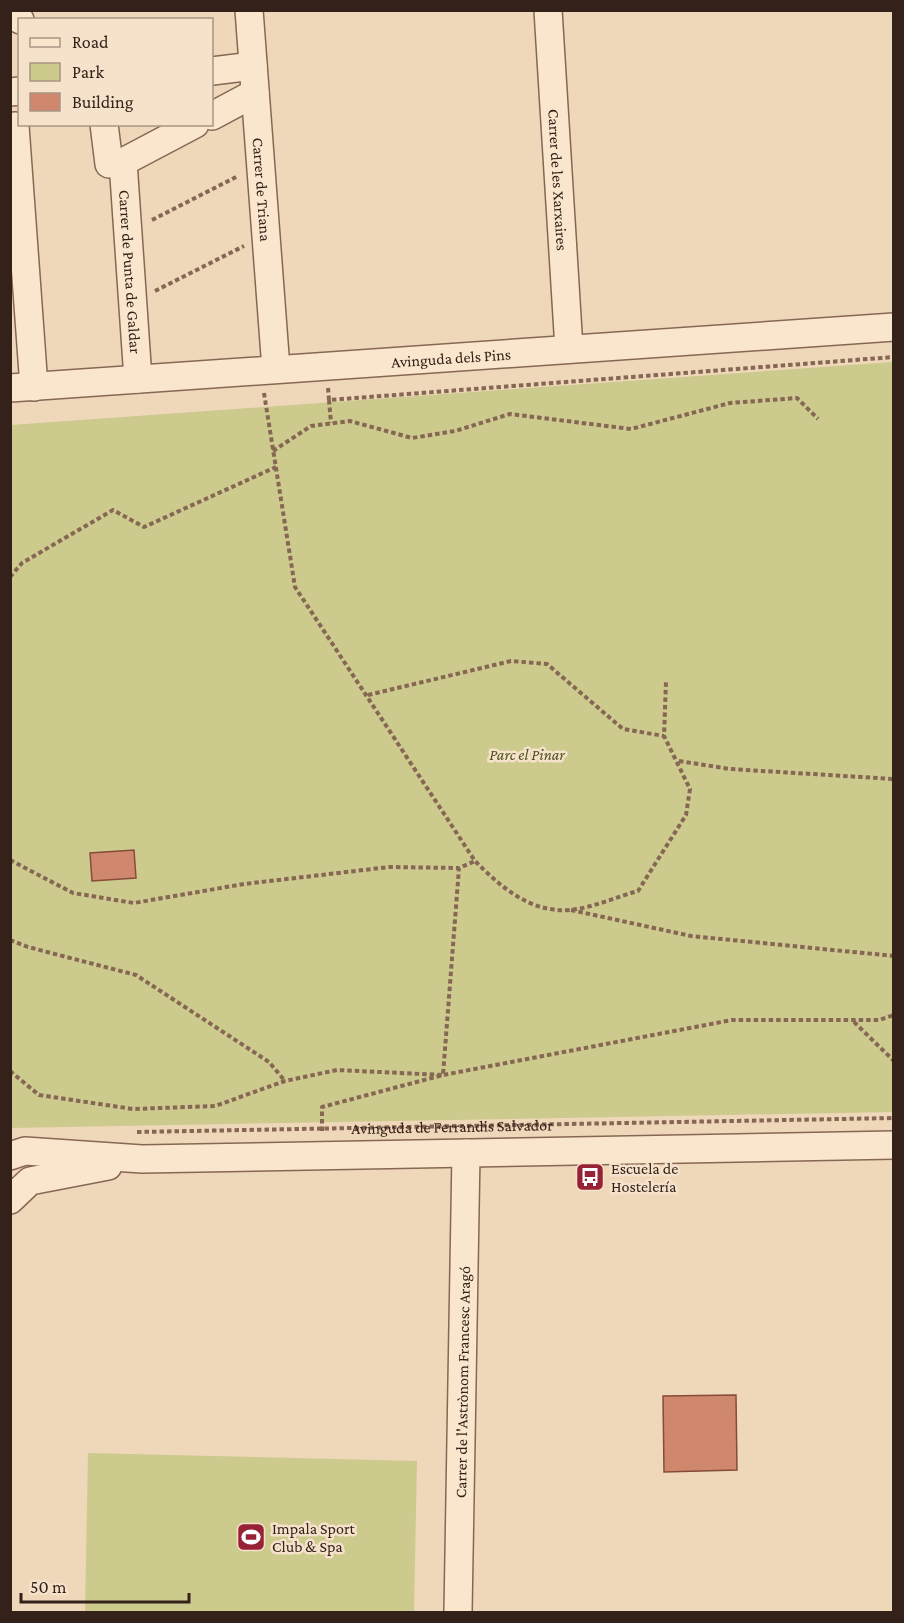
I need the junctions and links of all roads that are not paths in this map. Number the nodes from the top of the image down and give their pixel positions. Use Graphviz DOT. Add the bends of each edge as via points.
graph roads {
  1 [pos="249,10"];
  2 [pos="548,10"];
  3 [pos="253,66"];
  4 [pos="213,71"];
  5 [pos="255,93"];
  6 [pos="213,115"];
  7 [pos="18,126"];
  8 [pos="104,126"];
  9 [pos="191,126"];
  10 [pos="123,162"];
  11 [pos="894,327"];
  12 [pos="569,349"];
  13 [pos="268,370"];
  14 [pos="138,379"];
  15 [pos="22,387"];
  16 [pos="894,1145"];
  17 [pos="466,1153"];
  18 [pos="10,1156"];
  19 [pos="142,1159"];
  20 [pos="10,1200"];
  21 [pos="458,1612"];
  1 -- 3 [label="street, Carrer de Triana"];
  2 -- 12 [label="street, Carrer de les Xarxaires"];
  3 -- 4 [label="street"];
  3 -- 5 [label="street, Carrer de Triana"];
  5 -- 6 [label="street"];
  5 -- 13 [label="street, Carrer de Triana" via="266,234"];
  7 -- 15 [label="street"];
  8 -- 10 [label="street" via="109,164"];
  9 -- 10 [label="street"];
  10 -- 14 [label="street, Carrer de Punta de Galdar"];
  11 -- 12 [label="street, Avinguda dels Pins"];
  12 -- 13 [label="street, Avinguda dels Pins"];
  13 -- 14 [label="street, Avinguda dels Pins"];
  14 -- 15 [label="street, Avinguda dels Pins"];
  16 -- 17 [label="street, Avinguda de Ferrandis Salvador"];
  17 -- 19 [label="street, Avinguda de Ferrandis Salvador"];
  17 -- 21 [label="street, Carrer de l'Astrònom Francesc Aragó"];
  18 -- 19 [label="street, Avinguda de Ferrandis Salvador" via="25,1150"];
  19 -- 20 [label="street, Avinguda de Ferrandis Salvador" via="30,1181"];
}
